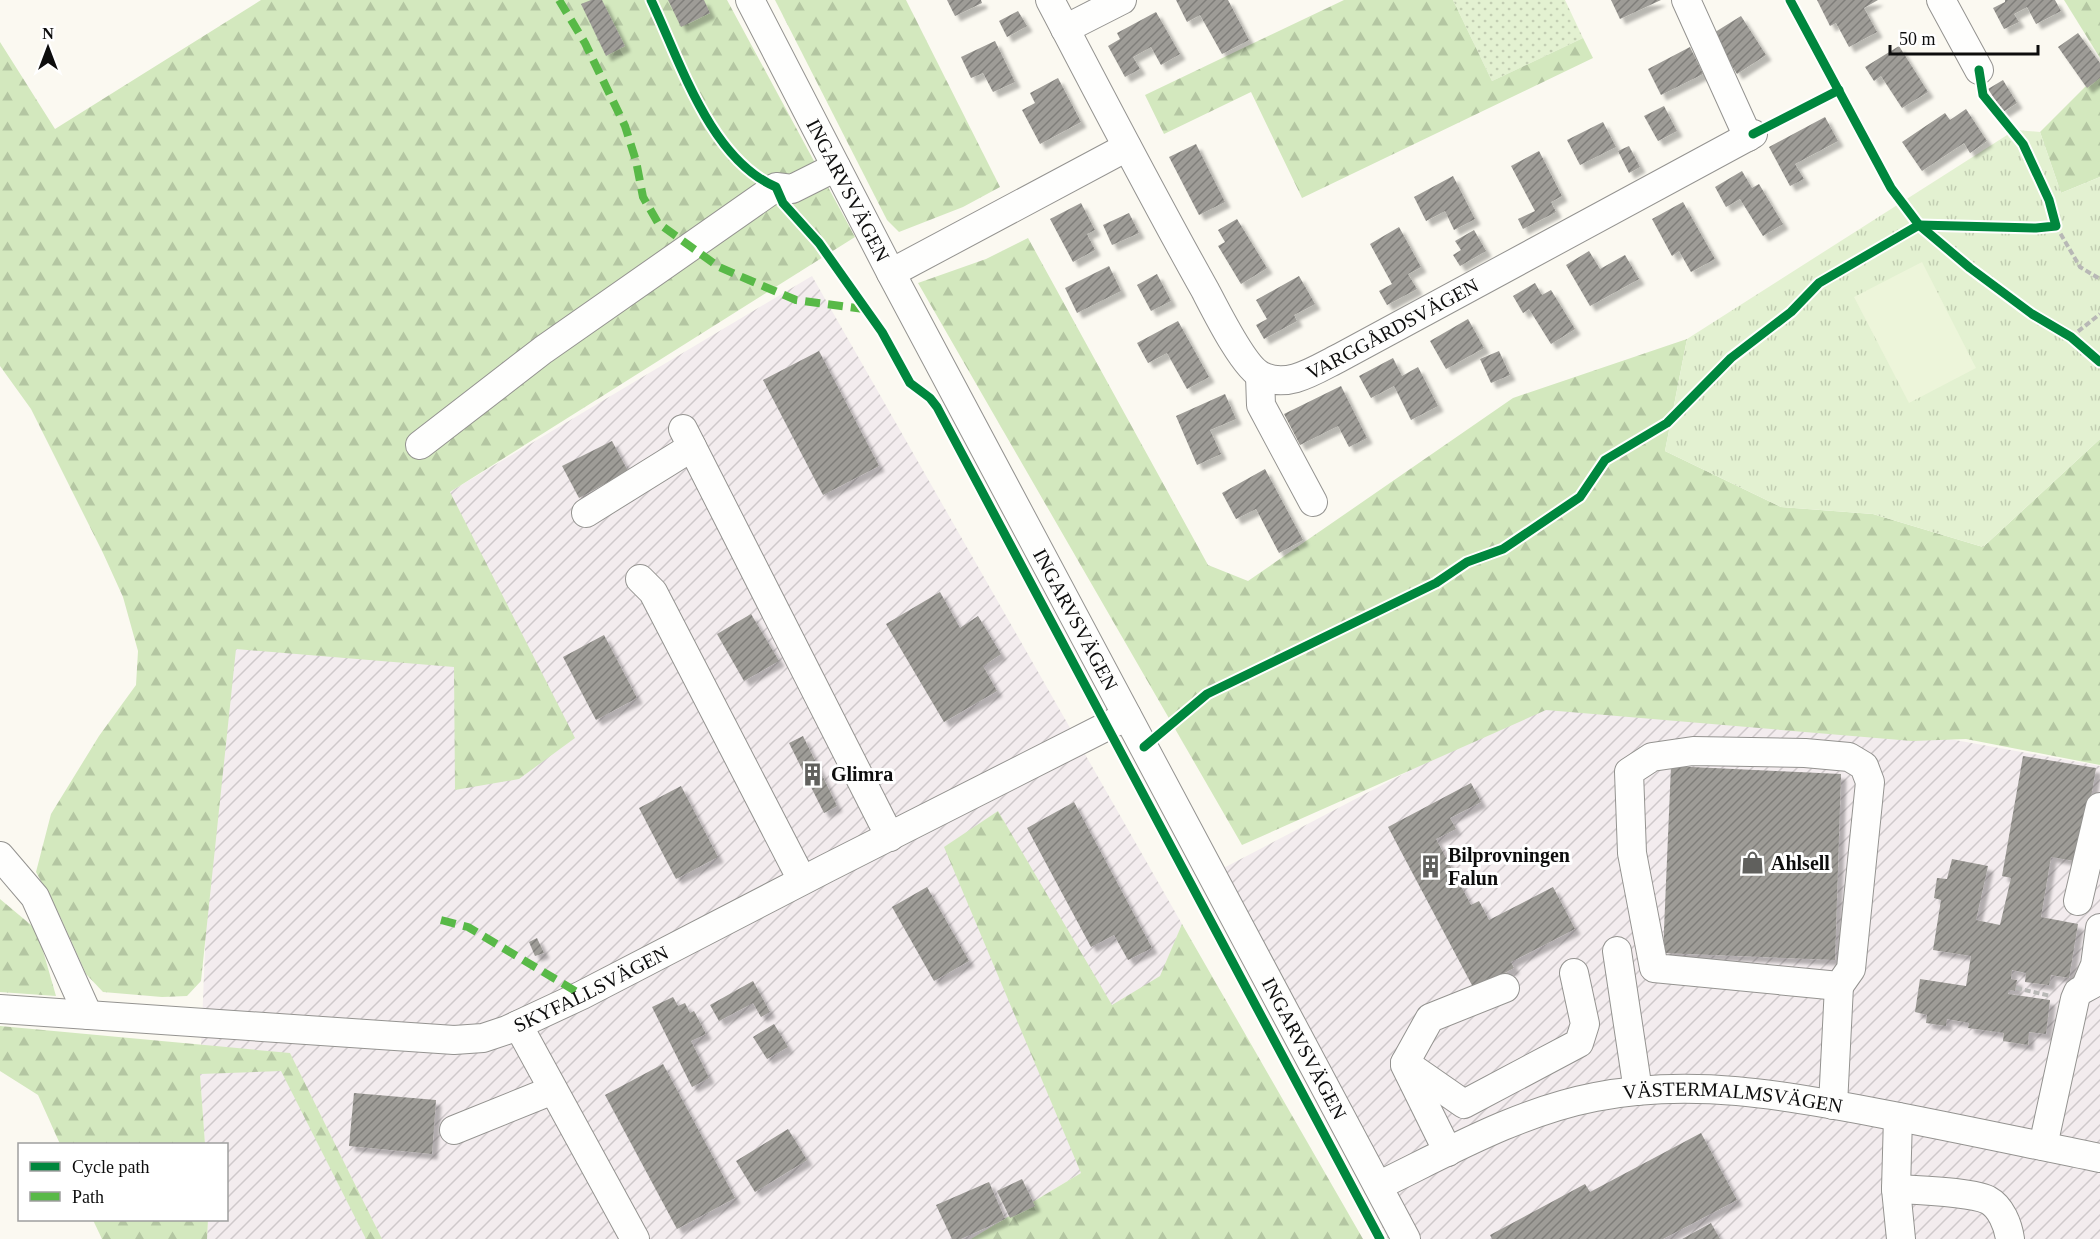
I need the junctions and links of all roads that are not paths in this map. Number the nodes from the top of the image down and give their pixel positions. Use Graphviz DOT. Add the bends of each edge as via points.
graph roads {
  1 [pos="750,0"];
  2 [pos="1050,0"];
  3 [pos="1122,0"];
  4 [pos="1686,0"];
  5 [pos="1941,0"];
  6 [pos="1065,29"];
  7 [pos="1979,70"];
  8 [pos="1127,147"];
  9 [pos="836,167"];
  10 [pos="891,273"];
  11 [pos="1260,376"];
  12 [pos="420,446"];
  13 [pos="1313,502"];
  14 [pos="586,513"];
  15 [pos="640,579"];
  16 [pos="1128,716"];
  17 [pos="2100,807"];
  18 [pos="890,837"];
  19 [pos="0,856"];
  20 [pos="802,880"];
  21 [pos="2078,901"];
  22 [pos="2100,928"];
  23 [pos="1617,951"];
  24 [pos="1574,973"];
  25 [pos="2093,983"];
  26 [pos="1839,986"];
  27 [pos="1505,988"];
  28 [pos="0,1009"];
  29 [pos="88,1015"];
  30 [pos="518,1025"];
  31 [pos="1405,1063"];
  32 [pos="554,1090"];
  33 [pos="1638,1091"];
  34 [pos="1833,1105"];
  35 [pos="1898,1117"];
  36 [pos="454,1130"];
  37 [pos="2043,1146"];
  38 [pos="1448,1152"];
  39 [pos="2100,1158"];
  40 [pos="1378,1186"];
  41 [pos="1896,1189"];
  42 [pos="635,1239"];
  43 [pos="1406,1239"];
  44 [pos="1901,1239"];
  45 [pos="2010,1239"];
  1 -- 9 [label="street, INGARVSVÄGEN"];
  2 -- 6 [label="street"];
  3 -- 6 [label="street"];
  4 -- 11 [label="street, VARGGÅRDSVÄGEN" via="1750,135 1302,377 1275,381"];
  5 -- 7 [label="street"];
  6 -- 8 [label="street"];
  8 -- 10 [label="street"];
  8 -- 11 [label="street" via="1232,339"];
  9 -- 10 [label="street, INGARVSVÄGEN"];
  9 -- 12 [label="street" via="792,189 776,187 543,350"];
  10 -- 16 [label="street, INGARVSVÄGEN"];
  11 -- 13 [label="street" via="1261,405"];
  14 -- 18 [label="street" via="688,438"];
  15 -- 20 [label="street" via="653,592"];
  16 -- 18 [label="street, SKYFALLSVÄGEN"];
  16 -- 40 [label="street, INGARVSVÄGEN"];
  17 -- 21 [label="street"];
  18 -- 20 [label="street, SKYFALLSVÄGEN"];
  19 -- 29 [label="street" via="35,897"];
  20 -- 30 [label="street, SKYFALLSVÄGEN"];
  22 -- 25 [label="street"];
  23 -- 33 [label="street"];
  24 -- 31 [label="street" via="1585,1024 1579,1043 1527,1071 1464,1104"];
  25 -- 37 [label="street" via="2075,999"];
  26 -- 26 [label="street" via="1654,968 1632,853 1629,772 1652,757 1693,751 1805,753 1849,758 1864,766 1870,782 1851,969"];
  26 -- 34 [label="street"];
  27 -- 31 [label="street" via="1430,1018"];
  28 -- 29 [label="street, SKYFALLSVÄGEN"];
  29 -- 30 [label="street, SKYFALLSVÄGEN" via="454,1040 483,1038"];
  30 -- 32 [label="street"];
  31 -- 38 [label="street"];
  32 -- 36 [label="street"];
  32 -- 42 [label="street"];
  33 -- 34 [label="street, VÄSTERMALMSVÄGEN" via="1733,1090"];
  33 -- 38 [label="street, VÄSTERMALMSVÄGEN" via="1560,1105"];
  34 -- 35 [label="street, VÄSTERMALMSVÄGEN"];
  35 -- 37 [label="street, VÄSTERMALMSVÄGEN"];
  35 -- 41 [label="street"];
  37 -- 39 [label="street, VÄSTERMALMSVÄGEN"];
  38 -- 40 [label="street, VÄSTERMALMSVÄGEN"];
  40 -- 43 [label="street, INGARVSVÄGEN"];
  41 -- 44 [label="street"];
  41 -- 45 [label="street" via="1972,1195 1989,1201 2006,1221"];
}
